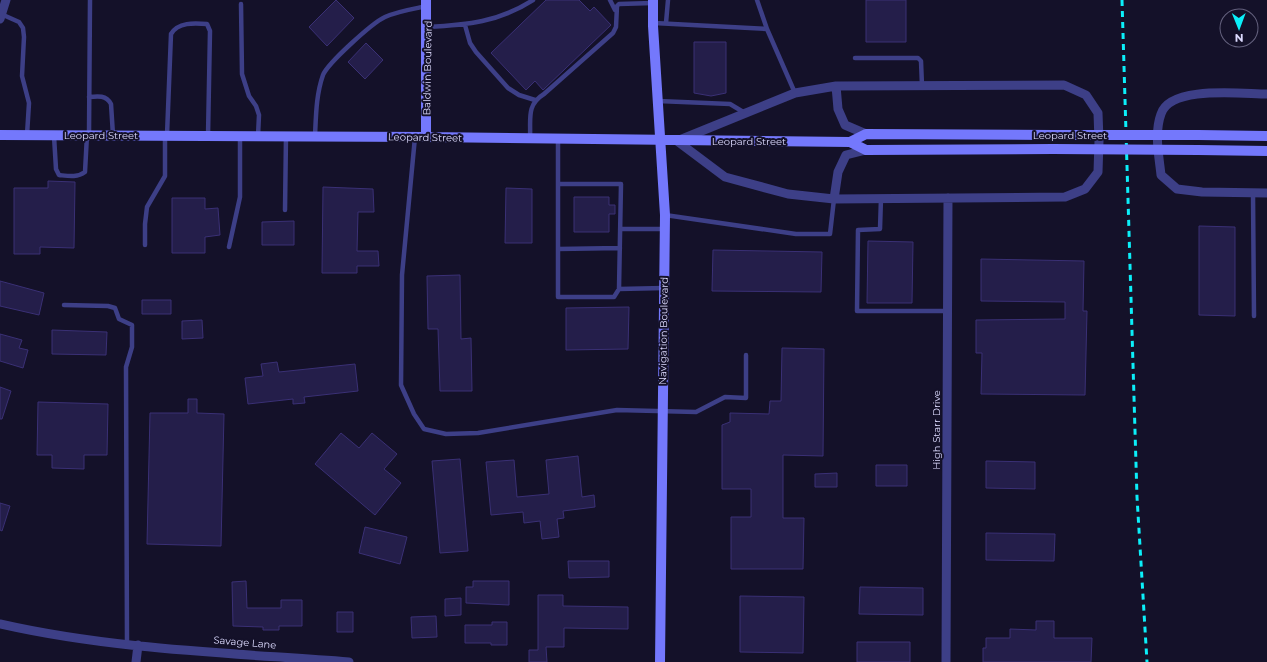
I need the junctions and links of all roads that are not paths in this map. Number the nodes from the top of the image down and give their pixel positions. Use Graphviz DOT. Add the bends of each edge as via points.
graph roads {
  1 [pos="6,0"];
  2 [pos="90,0"];
  3 [pos="532,0"];
  4 [pos="610,0"];
  5 [pos="668,0"];
  6 [pos="757,0"];
  7 [pos="653,2"];
  8 [pos="427,3"];
  9 [pos="241,4"];
  10 [pos="616,10"];
  11 [pos="1,17"];
  12 [pos="653,23"];
  13 [pos="666,24"];
  14 [pos="466,25"];
  15 [pos="427,27"];
  16 [pos="767,29"];
  17 [pos="856,58"];
  18 [pos="836,86"];
  19 [pos="922,86"];
  20 [pos="795,93"];
  21 [pos="1267,94"];
  22 [pos="89,97"];
  23 [pos="535,100"];
  24 [pos="658,101"];
  25 [pos="745,113"];
  26 [pos="866,134"];
  27 [pos="0,135"];
  28 [pos="27,135"];
  29 [pos="54,135"];
  30 [pos="88,135"];
  31 [pos="113,135"];
  32 [pos="166,136"];
  33 [pos="208,136"];
  34 [pos="240,136"];
  35 [pos="258,136"];
  36 [pos="286,136"];
  37 [pos="316,136"];
  38 [pos="1267,136"];
  39 [pos="421,137"];
  40 [pos="530,138"];
  41 [pos="558,139"];
  42 [pos="660,140"];
  43 [pos="677,141"];
  44 [pos="850,142"];
  45 [pos="866,150"];
  46 [pos="1267,151"];
  47 [pos="558,184"];
  48 [pos="1253,192"];
  49 [pos="1267,192"];
  50 [pos="881,198"];
  51 [pos="948,198"];
  52 [pos="834,200"];
  53 [pos="285,210"];
  54 [pos="665,215"];
  55 [pos="665,229"];
  56 [pos="621,230"];
  57 [pos="145,245"];
  58 [pos="229,247"];
  59 [pos="620,248"];
  60 [pos="558,249"];
  61 [pos="664,288"];
  62 [pos="620,289"];
  63 [pos="64,305"];
  64 [pos="947,311"];
  65 [pos="1254,316"];
  66 [pos="746,355"];
  67 [pos="662,412"];
  68 [pos="0,624"];
  69 [pos="126,644"];
  70 [pos="138,645"];
  71 [pos="326,661"];
  72 [pos="136,662"];
  73 [pos="349,662"];
  74 [pos="660,662"];
  75 [pos="946,662"];
  1 -- 11 [label="street"];
  2 -- 22 [label="lane"];
  3 -- 14 [label="lane" via="515,11"];
  4 -- 10 [label="lane"];
  5 -- 13 [label="lane"];
  6 -- 16 [label="lane"];
  7 -- 10 [label="lane" via="619,4"];
  7 -- 12 [label="main road, Navigation Boulevard"];
  8 -- 15 [label="main road, Baldwin Boulevard"];
  8 -- 37 [label="lane" via="375,22 334,61 324,74 317,105"];
  9 -- 35 [label="lane" via="242,74 259,115"];
  10 -- 23 [label="lane" via="616,27 613,33"];
  11 -- 28 [label="lane" via="19,22 23,28 22,76 28,103"];
  12 -- 13 [label="lane"];
  12 -- 24 [label="main road, Navigation Boulevard"];
  13 -- 16 [label="lane"];
  14 -- 15 [label="lane"];
  14 -- 23 [label="lane" via="470,43 476,52 508,88"];
  15 -- 39 [label="main road, Baldwin Boulevard"];
  16 -- 20 [label="lane"];
  17 -- 19 [label="lane" via="918,58 921,61"];
  18 -- 19 [label="street"];
  18 -- 20 [label="street"];
  18 -- 26 [label="street" via="838,109 845,125"];
  19 -- 51 [label="street" via="1064,85 1086,95 1098,113 1098,172 1085,189 1065,197"];
  20 -- 25 [label="street"];
  21 -- 48 [label="street" via="1193,94 1171,100 1161,113 1157,143 1161,175 1177,189 1202,192"];
  22 -- 30 [label="lane"];
  22 -- 31 [label="lane" via="101,96 108,99 111,104"];
  23 -- 40 [label="lane" via="531,106"];
  24 -- 25 [label="lane" via="730,104"];
  24 -- 42 [label="main road, Navigation Boulevard"];
  25 -- 43 [label="street"];
  26 -- 38 [label="main road, Leopard Street, bridge"];
  26 -- 44 [label="main road, Leopard Street"];
  27 -- 28 [label="main road, Leopard Street"];
  28 -- 29 [label="main road, Leopard Street"];
  29 -- 30 [label="main road, Leopard Street"];
  29 -- 30 [label="lane" via="56,169 59,175 80,176 85,172"];
  30 -- 31 [label="main road, Leopard Street"];
  31 -- 32 [label="main road, Leopard Street"];
  32 -- 33 [label="main road, Leopard Street"];
  32 -- 33 [label="lane" via="171,34 179,25 207,24 210,31"];
  32 -- 57 [label="lane" via="165,176 147,207"];
  33 -- 34 [label="main road, Leopard Street"];
  34 -- 35 [label="main road, Leopard Street"];
  34 -- 58 [label="lane" via="240,197"];
  35 -- 36 [label="main road, Leopard Street"];
  36 -- 37 [label="main road, Leopard Street"];
  36 -- 53 [label="lane"];
  37 -- 39 [label="main road, Leopard Street"];
  39 -- 40 [label="main road, Leopard Street"];
  39 -- 67 [label="lane" via="402,274 401,385 424,429 446,434 478,433 617,410"];
  40 -- 41 [label="main road, Leopard Street"];
  41 -- 42 [label="main road, Leopard Street"];
  41 -- 47 [label="lane"];
  42 -- 43 [label="main road, Leopard Street"];
  42 -- 54 [label="main road, Navigation Boulevard"];
  43 -- 44 [label="main road, Leopard Street"];
  43 -- 52 [label="street" via="725,177 788,194"];
  44 -- 45 [label="main road, Leopard Street"];
  45 -- 46 [label="main road, Leopard Street, bridge"];
  45 -- 52 [label="street" via="846,155 838,172"];
  47 -- 56 [label="lane" via="621,184"];
  47 -- 60 [label="lane"];
  48 -- 49 [label="street"];
  48 -- 65 [label="lane"];
  50 -- 51 [label="street"];
  50 -- 52 [label="street"];
  50 -- 64 [label="lane" via="880,229 858,230 857,311"];
  51 -- 64 [label="street, High Starr Drive"];
  52 -- 54 [label="lane" via="830,234 796,234"];
  54 -- 55 [label="main road, Navigation Boulevard"];
  55 -- 56 [label="lane"];
  55 -- 61 [label="main road, Navigation Boulevard"];
  56 -- 59 [label="lane"];
  59 -- 60 [label="lane"];
  59 -- 62 [label="lane"];
  60 -- 62 [label="lane" via="558,297 614,297"];
  61 -- 62 [label="lane"];
  61 -- 67 [label="main road, Navigation Boulevard"];
  63 -- 69 [label="lane" via="115,308 119,319 132,325 132,347 126,367"];
  64 -- 75 [label="street, High Starr Drive"];
  66 -- 67 [label="lane" via="746,398 725,397 696,412"];
  67 -- 74 [label="main road, Navigation Boulevard"];
  68 -- 69 [label="street, Savage Lane" via="45,634"];
  69 -- 70 [label="street, Savage Lane"];
  70 -- 71 [label="street, Savage Lane"];
  70 -- 72 [label="street"];
  71 -- 73 [label="street, Savage Lane"];
}
